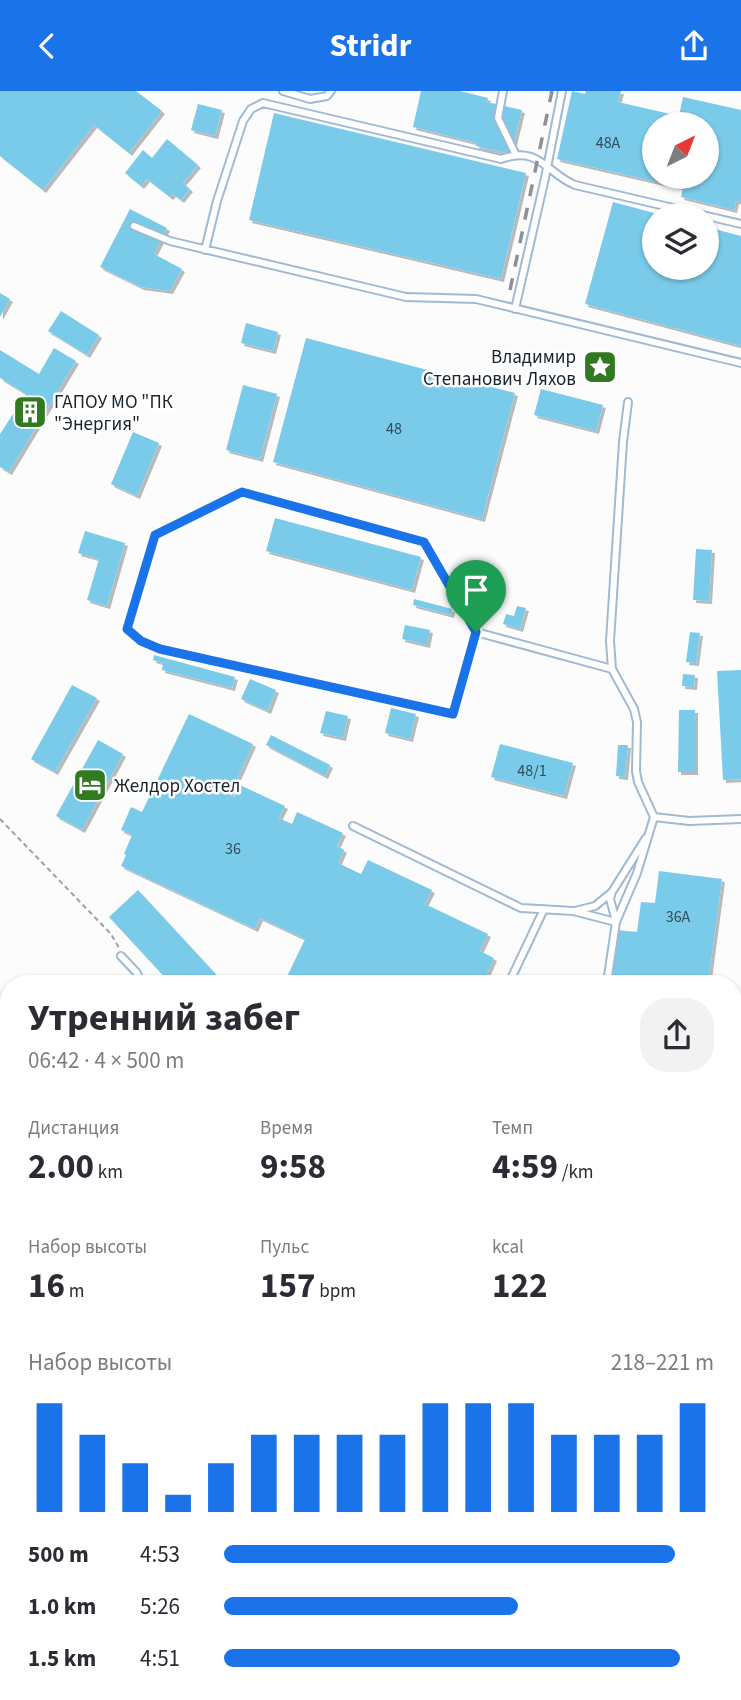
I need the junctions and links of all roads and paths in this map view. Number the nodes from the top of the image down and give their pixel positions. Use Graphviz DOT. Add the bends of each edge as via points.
graph roads {
  1 [pos="283,91"];
  2 [pos="331,91"];
  3 [pos="503,91"];
  4 [pos="562,91"];
  5 [pos="515,153"];
  6 [pos="548,165"];
  7 [pos="650,203"];
  8 [pos="719,219"];
  9 [pos="741,224"];
  10 [pos="134,226"];
  11 [pos="205,250"];
  12 [pos="515,309"];
  13 [pos="741,363"];
  14 [pos="628,402"];
  15 [pos="476,632"];
  16 [pos="612,669"];
  17 [pos="654,817"];
  18 [pos="0,819"];
  19 [pos="741,820"];
  20 [pos="353,826"];
  21 [pos="651,830"];
  22 [pos="612,892"];
  23 [pos="594,906"];
  24 [pos="544,909"];
  25 [pos="613,910"];
  26 [pos="573,911"];
  27 [pos="616,922"];
  28 [pos="121,955"];
  29 [pos="137,975"];
  30 [pos="513,975"];
  31 [pos="608,975"];
  1 -- 2 [label="lane" via="310,99"];
  3 -- 5 [label="lane" via="498,118"];
  4 -- 6 [label="lane"];
  5 -- 6 [label="lane"];
  5 -- 11 [label="lane" via="500,159 271,104 257,105 243,121"];
  6 -- 7 [label="lane" via="575,185"];
  6 -- 12 [label="lane"];
  8 -- 9 [label="lane"];
  10 -- 11 [label="lane"];
  11 -- 12 [label="lane" via="406,297 476,299"];
  12 -- 13 [label="lane"];
  14 -- 16 [label="lane" via="610,641"];
  15 -- 15 [label="lane" via="424,542 242,492 155,535 127,629 160,649 453,714"];
  15 -- 16 [label="lane"];
  16 -- 17 [label="lane" via="634,709 638,782"];
  17 -- 19 [label="lane"];
  17 -- 21 [label="lane"];
  18 -- 28 [label="path" via="111,934"];
  20 -- 24 [label="lane" via="521,908"];
  21 -- 22 [label="lane"];
  21 -- 27 [label="lane"];
  22 -- 23 [label="lane"];
  22 -- 25 [label="lane"];
  23 -- 25 [label="lane"];
  23 -- 26 [label="lane"];
  24 -- 26 [label="lane"];
  24 -- 30 [label="lane"];
  25 -- 27 [label="lane"];
  26 -- 27 [label="lane"];
  27 -- 31 [label="lane"];
  28 -- 29 [label="lane"];
}
